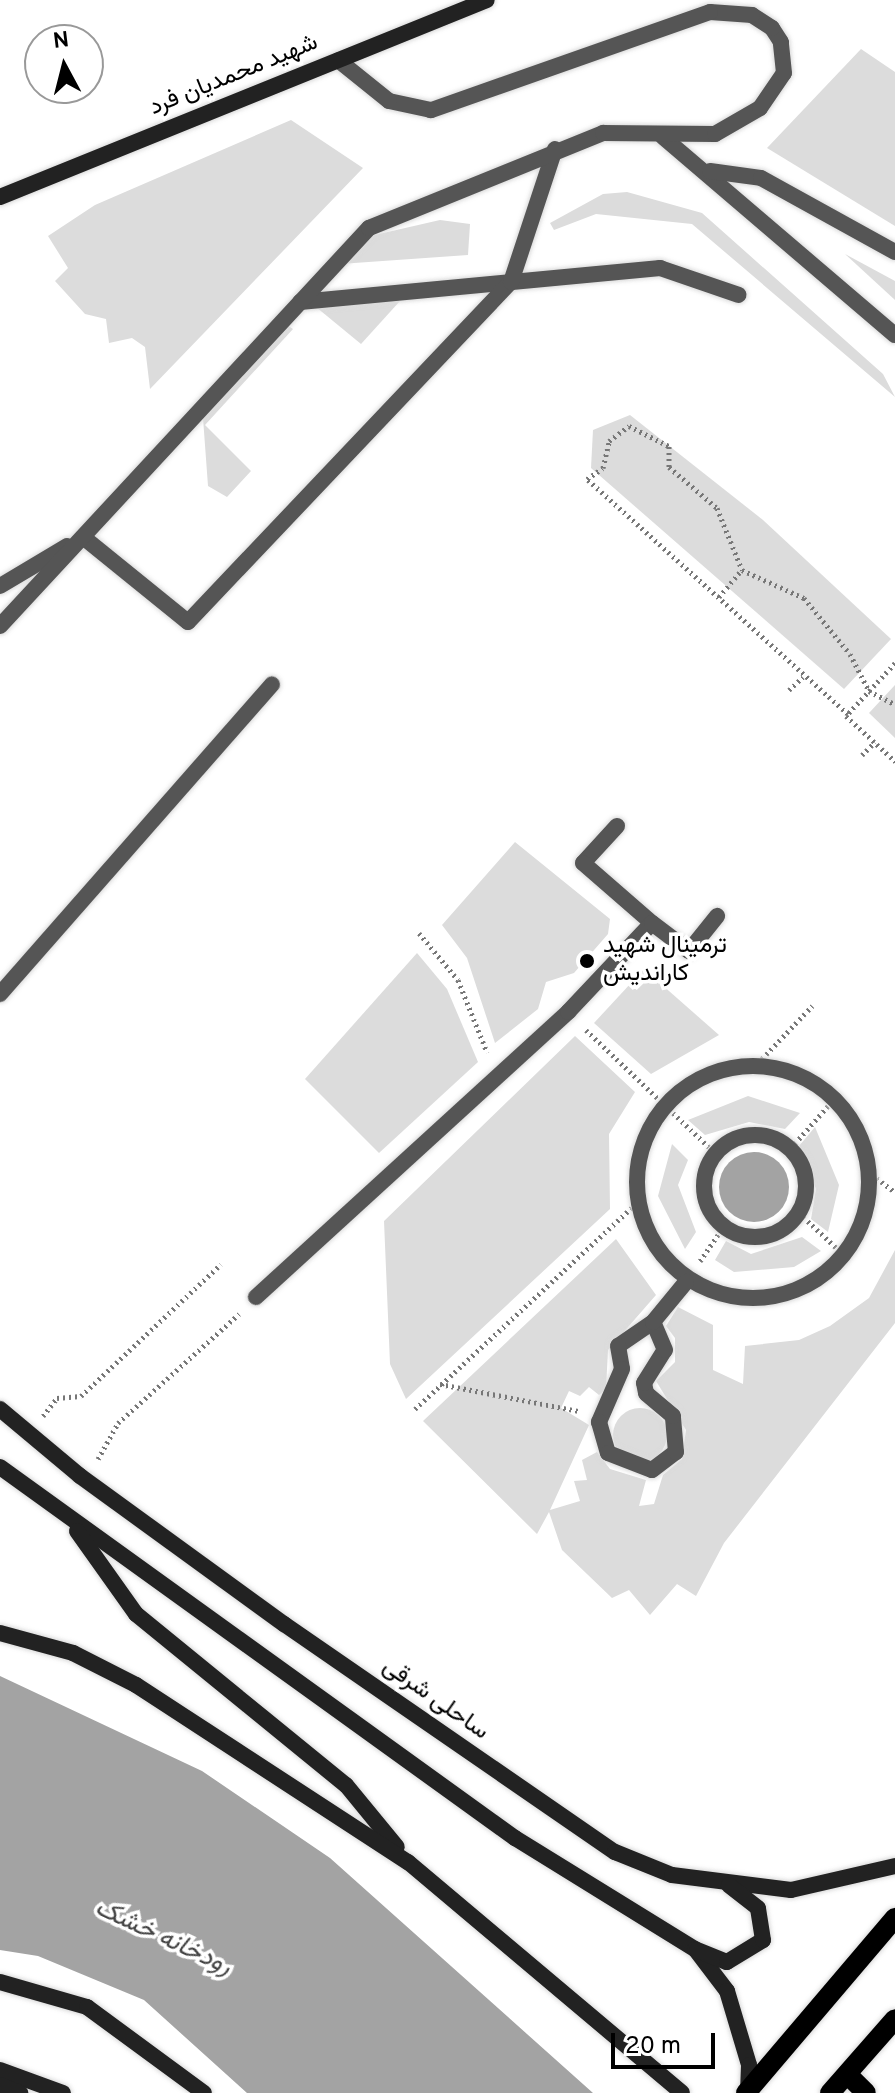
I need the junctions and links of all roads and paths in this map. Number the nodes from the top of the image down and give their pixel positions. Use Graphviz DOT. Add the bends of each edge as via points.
graph roads {
  1 [pos="487,0"];
  2 [pos="338,60"];
  3 [pos="663,137"];
  4 [pos="555,149"];
  5 [pos="710,171"];
  6 [pos="0,197"];
  7 [pos="895,252"];
  8 [pos="511,282"];
  9 [pos="739,295"];
  10 [pos="300,302"];
  11 [pos="895,335"];
  12 [pos="83,537"];
  13 [pos="742,570"];
  14 [pos="0,586"];
  15 [pos="719,597"];
  16 [pos="0,626"];
  17 [pos="895,663"];
  18 [pos="803,677"];
  19 [pos="272,684"];
  20 [pos="789,690"];
  21 [pos="869,691"];
  22 [pos="895,704"];
  23 [pos="848,714"];
  24 [pos="875,742"];
  25 [pos="862,755"];
  26 [pos="895,761"];
  27 [pos="617,826"];
  28 [pos="717,916"];
  29 [pos="652,923"];
  30 [pos="419,933"];
  31 [pos="0,994"];
  32 [pos="812,1006"];
  33 [pos="568,1012"];
  34 [pos="758,1063"];
  35 [pos="493,1081"];
  36 [pos="834,1099"];
  37 [pos="661,1108"];
  38 [pos="791,1148"];
  39 [pos="715,1153"];
  40 [pos="867,1171"];
  41 [pos="895,1192"];
  42 [pos="638,1202"];
  43 [pos="799,1213"];
  44 [pos="724,1226"];
  45 [pos="843,1254"];
  46 [pos="221,1264"];
  47 [pos="686,1282"];
  48 [pos="256,1297"];
  49 [pos="653,1322"];
  50 [pos="439,1384"];
  51 [pos="0,1409"];
  52 [pos="415,1409"];
  53 [pos="602,1415"];
  54 [pos="27,1435"];
  55 [pos="0,1467"];
  56 [pos="80,1476"];
  57 [pos="69,1520"];
  58 [pos="0,1633"];
  59 [pos="408,1862"];
  60 [pos="895,1866"];
  61 [pos="728,1884"];
  62 [pos="895,1918"];
  63 [pos="695,1949"];
  64 [pos="0,1982"];
  65 [pos="895,2019"];
  66 [pos="0,2070"];
  67 [pos="848,2075"];
  68 [pos="0,2085"];
  69 [pos="747,2092"];
  70 [pos="20,2093"];
  71 [pos="63,2093"];
  72 [pos="204,2093"];
  73 [pos="682,2093"];
  74 [pos="830,2093"];
  75 [pos="866,2093"];
  1 -- 2 [label="main road, شهید محمدیان فرد"];
  2 -- 3 [label="street" via="389,101 431,110 710,12 752,15 772,28 781,42 784,73 760,108 715,134"];
  2 -- 6 [label="main road, شهید محمدیان فرد"];
  3 -- 4 [label="street" via="603,133"];
  3 -- 5 [label="street"];
  4 -- 8 [label="street"];
  4 -- 10 [label="street" via="369,228"];
  5 -- 7 [label="street" via="761,178"];
  5 -- 11 [label="street"];
  8 -- 9 [label="street" via="660,268"];
  8 -- 10 [label="street"];
  8 -- 12 [label="street" via="188,622"];
  10 -- 12 [label="street"];
  12 -- 14 [label="street"];
  12 -- 16 [label="street"];
  13 -- 15 [label="path"];
  13 -- 15 [label="path" via="717,508 669,467 669,446 629,426 609,441 603,468 587,479"];
  13 -- 21 [label="path" via="804,598 850,654"];
  15 -- 18 [label="path"];
  17 -- 21 [label="path"];
  18 -- 20 [label="path"];
  18 -- 23 [label="path"];
  19 -- 31 [label="street"];
  21 -- 22 [label="path"];
  21 -- 23 [label="path"];
  23 -- 24 [label="path"];
  24 -- 25 [label="path"];
  24 -- 26 [label="path"];
  27 -- 29 [label="street" via="583,863"];
  28 -- 29 [label="street" via="689,951"];
  29 -- 33 [label="street"];
  30 -- 35 [label="path" via="458,980"];
  32 -- 34 [label="path"];
  33 -- 35 [label="street"];
  33 -- 37 [label="path"];
  34 -- 36 [label="street" via="785,1069"];
  34 -- 37 [label="street" via="713,1071"];
  35 -- 48 [label="street"];
  36 -- 38 [label="path"];
  36 -- 40 [label="street" via="862,1139"];
  37 -- 39 [label="path"];
  37 -- 42 [label="street" via="636,1163"];
  38 -- 39 [label="street" via="745,1137"];
  38 -- 43 [label="street" via="807,1185"];
  39 -- 44 [label="street" via="704,1190"];
  40 -- 41 [label="path"];
  40 -- 45 [label="street" via="870,1197 859,1234"];
  42 -- 47 [label="street" via="658,1254"];
  42 -- 50 [label="path"];
  43 -- 44 [label="street" via="764,1237"];
  43 -- 45 [label="path"];
  44 -- 47 [label="path"];
  45 -- 47 [label="street" via="828,1273 780,1295 749,1300"];
  46 -- 54 [label="path" via="81,1396 57,1398"];
  47 -- 49 [label="street"];
  48 -- 56 [label="path" via="118,1423 109,1448"];
  49 -- 53 [label="street" via="618,1346 622,1369"];
  49 -- 53 [label="street" via="665,1350 644,1383 673,1416 676,1452 652,1470 622,1464 599,1436"];
  50 -- 52 [label="path"];
  50 -- 53 [label="path"];
  51 -- 54 [label="main road, ساحلی شرقی"];
  54 -- 56 [label="main road, ساحلی شرقی"];
  55 -- 57 [label="main road"];
  56 -- 61 [label="main road, ساحلی شرقی" via="615,1852 672,1875"];
  57 -- 59 [label="main road" via="136,1614 346,1785"];
  57 -- 63 [label="main road" via="515,1838"];
  58 -- 59 [label="main road" via="73,1653 136,1685"];
  59 -- 73 [label="main road"];
  60 -- 61 [label="main road, ساحلی شرقی" via="791,1890"];
  61 -- 63 [label="main road" via="758,1908 763,1940 727,1962"];
  62 -- 69 [label="main road"];
  63 -- 69 [label="main road" via="727,1991 749,2065"];
  64 -- 72 [label="main road" via="87,2007"];
  65 -- 67 [label="main road"];
  66 -- 71 [label="main road"];
  67 -- 74 [label="main road"];
  67 -- 75 [label="main road"];
  68 -- 70 [label="main road"];
}
